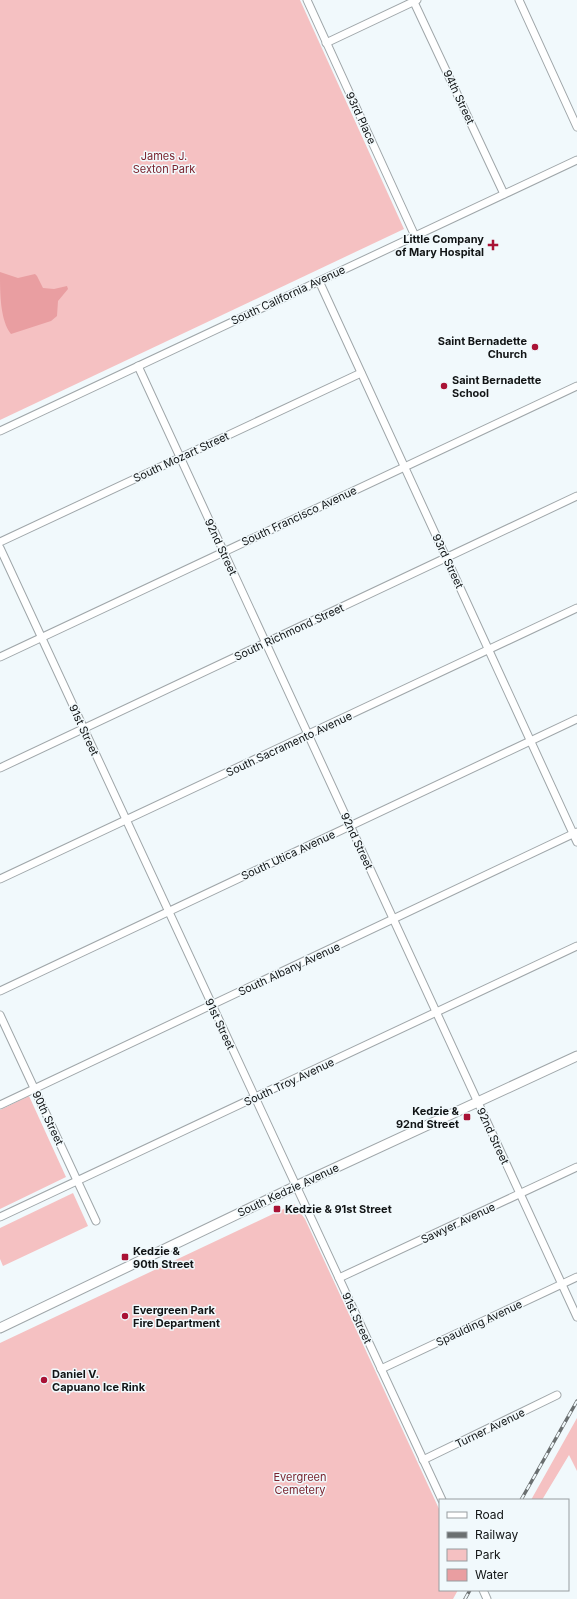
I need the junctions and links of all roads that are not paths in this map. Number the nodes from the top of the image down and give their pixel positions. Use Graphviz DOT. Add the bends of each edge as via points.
graph roads {
  1 [pos="307,0"];
  2 [pos="518,0"];
  3 [pos="415,1"];
  4 [pos="326,43"];
  5 [pos="577,126"];
  6 [pos="577,160"];
  7 [pos="504,194"];
  8 [pos="415,236"];
  9 [pos="319,281"];
  10 [pos="138,366"];
  11 [pos="361,373"];
  12 [pos="577,386"];
  13 [pos="0,431"];
  14 [pos="180,458"];
  15 [pos="405,467"];
  16 [pos="577,496"];
  17 [pos="0,542"];
  18 [pos="0,548"];
  19 [pos="223,552"];
  20 [pos="446,558"];
  21 [pos="577,608"];
  22 [pos="41,638"];
  23 [pos="265,643"];
  24 [pos="489,650"];
  25 [pos="0,657"];
  26 [pos="577,719"];
  27 [pos="83,729"];
  28 [pos="308,735"];
  29 [pos="531,741"];
  30 [pos="0,768"];
  31 [pos="126,820"];
  32 [pos="350,826"];
  33 [pos="575,833"];
  34 [pos="577,842"];
  35 [pos="0,879"];
  36 [pos="168,912"];
  37 [pos="393,919"];
  38 [pos="577,946"];
  39 [pos="0,991"];
  40 [pos="212,1005"];
  41 [pos="436,1012"];
  42 [pos="0,1015"];
  43 [pos="577,1056"];
  44 [pos="34,1089"];
  45 [pos="254,1098"];
  46 [pos="478,1102"];
  47 [pos="0,1105"];
  48 [pos="577,1167"];
  49 [pos="77,1181"];
  50 [pos="296,1186"];
  51 [pos="520,1194"];
  52 [pos="0,1217"];
  53 [pos="96,1221"];
  54 [pos="577,1277"];
  55 [pos="339,1278"];
  56 [pos="562,1284"];
  57 [pos="577,1317"];
  58 [pos="0,1328"];
  59 [pos="381,1370"];
  60 [pos="557,1395"];
  61 [pos="423,1460"];
  62 [pos="442,1499"];
  1 -- 4 [label="street, 93rd Place"];
  2 -- 5 [label="street"];
  3 -- 4 [label="street"];
  3 -- 7 [label="street, 94th Street"];
  4 -- 8 [label="street, 93rd Place"];
  6 -- 7 [label="street, South California Avenue"];
  7 -- 8 [label="street, South California Avenue"];
  8 -- 9 [label="street, South California Avenue"];
  9 -- 10 [label="street, South California Avenue"];
  9 -- 11 [label="street, 93rd Street"];
  10 -- 13 [label="street, South California Avenue"];
  10 -- 14 [label="street, 92nd Street"];
  11 -- 14 [label="street, South Mozart Street"];
  11 -- 15 [label="street, 93rd Street"];
  12 -- 15 [label="street, South Francisco Avenue"];
  14 -- 17 [label="street, South Mozart Street"];
  14 -- 19 [label="street, 92nd Street"];
  15 -- 19 [label="street, South Francisco Avenue"];
  15 -- 20 [label="street, 93rd Street"];
  16 -- 20 [label="street, South Richmond Street"];
  18 -- 22 [label="street, 91st Street"];
  19 -- 22 [label="street, South Francisco Avenue"];
  19 -- 23 [label="street, 92nd Street"];
  20 -- 23 [label="street, South Richmond Street"];
  20 -- 24 [label="street, 93rd Street"];
  21 -- 24 [label="street, South Sacramento Avenue"];
  22 -- 25 [label="street, South Francisco Avenue"];
  22 -- 27 [label="street, 91st Street"];
  23 -- 27 [label="street, South Richmond Street"];
  23 -- 28 [label="street, 92nd Street"];
  24 -- 28 [label="street, South Sacramento Avenue"];
  24 -- 29 [label="street, 93rd Street"];
  26 -- 29 [label="street, South Utica Avenue"];
  27 -- 30 [label="street, South Richmond Street"];
  27 -- 31 [label="street, 91st Street"];
  28 -- 31 [label="street, South Sacramento Avenue"];
  28 -- 32 [label="street, 92nd Street"];
  29 -- 32 [label="street, South Utica Avenue"];
  29 -- 33 [label="street, 93rd Street"];
  31 -- 35 [label="street, South Sacramento Avenue"];
  31 -- 36 [label="street, 91st Street"];
  32 -- 36 [label="street, South Utica Avenue"];
  32 -- 37 [label="street, 92nd Street"];
  33 -- 34 [label="street, 93rd Street"];
  33 -- 37 [label="street, South Albany Avenue"];
  36 -- 39 [label="street, South Utica Avenue"];
  36 -- 40 [label="street, 91st Street"];
  37 -- 40 [label="street, South Albany Avenue"];
  37 -- 41 [label="street, 92nd Street"];
  38 -- 41 [label="street, South Troy Avenue"];
  40 -- 44 [label="street, South Albany Avenue"];
  40 -- 45 [label="street, 91st Street"];
  41 -- 45 [label="street, South Troy Avenue"];
  41 -- 46 [label="street, 92nd Street"];
  42 -- 44 [label="street, 90th Street"];
  43 -- 46 [label="main road, South Kedzie Avenue"];
  44 -- 47 [label="street, South Albany Avenue"];
  44 -- 49 [label="street, 90th Street"];
  45 -- 49 [label="street, South Troy Avenue"];
  45 -- 50 [label="street, 91st Street"];
  46 -- 50 [label="main road, South Kedzie Avenue"];
  46 -- 51 [label="street, 92nd Street"];
  48 -- 51 [label="street, Sawyer Avenue"];
  49 -- 52 [label="street, South Troy Avenue"];
  49 -- 53 [label="street, 90th Street"];
  50 -- 55 [label="street, 91st Street"];
  50 -- 58 [label="main road, South Kedzie Avenue"];
  51 -- 55 [label="street, Sawyer Avenue"];
  51 -- 56 [label="street, 92nd Street"];
  54 -- 56 [label="street, Spaulding Avenue"];
  55 -- 59 [label="street, 91st Street"];
  56 -- 57 [label="street, 92nd Street"];
  56 -- 59 [label="street, Spaulding Avenue"];
  59 -- 61 [label="street, 91st Street"];
  60 -- 61 [label="street, Turner Avenue"];
  61 -- 62 [label="street, 91st Street"];
}
